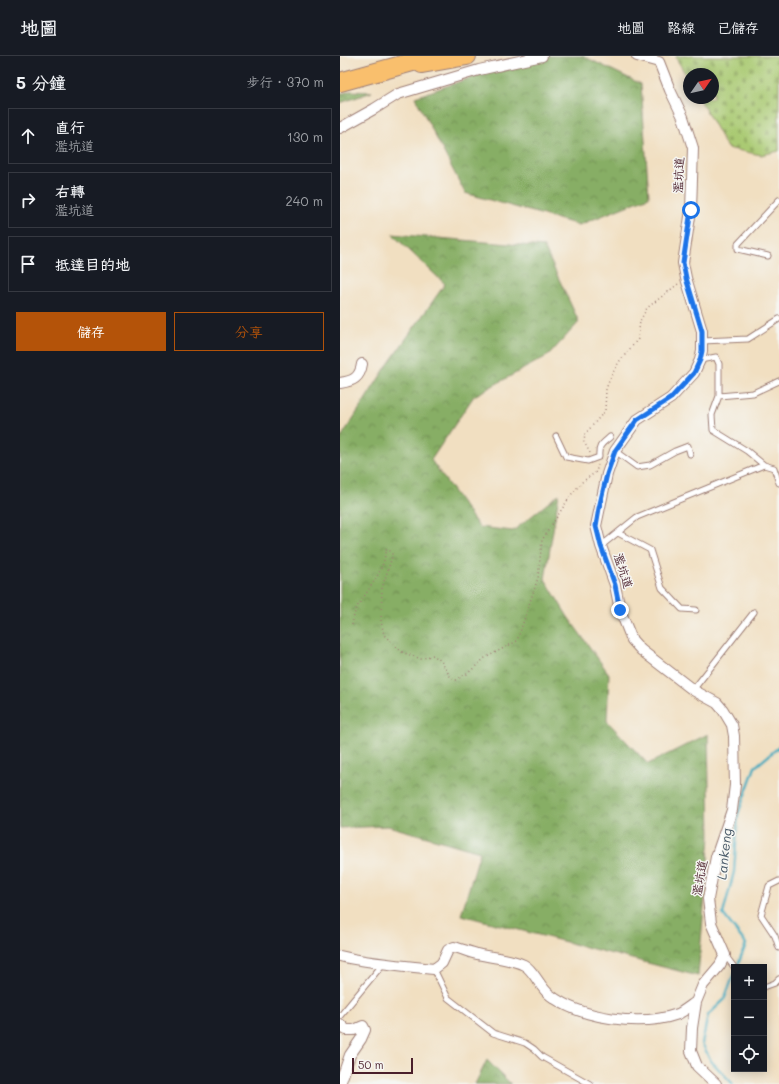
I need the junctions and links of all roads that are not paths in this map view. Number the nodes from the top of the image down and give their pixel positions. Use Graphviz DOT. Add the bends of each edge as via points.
graph roads {
  1 [pos="434,56"];
  2 [pos="467,56"];
  3 [pos="542,56"];
  4 [pos="637,56"];
  5 [pos="660,59"];
  6 [pos="382,71"];
  7 [pos="340,82"];
  8 [pos="340,128"];
  9 [pos="779,200"];
  10 [pos="768,256"];
  11 [pos="779,319"];
  12 [pos="702,341"];
  13 [pos="700,360"];
  14 [pos="362,364"];
  15 [pos="779,381"];
  16 [pos="340,383"];
  17 [pos="720,396"];
  18 [pos="556,436"];
  19 [pos="610,437"];
  20 [pos="615,451"];
  21 [pos="690,454"];
  22 [pos="764,466"];
  23 [pos="779,483"];
  24 [pos="618,533"];
  25 [pos="601,546"];
  26 [pos="696,610"];
  27 [pos="754,612"];
  28 [pos="693,690"];
  29 [pos="779,881"];
  30 [pos="779,948"];
  31 [pos="725,955"];
  32 [pos="340,956"];
  33 [pos="384,964"];
  34 [pos="732,964"];
  35 [pos="434,969"];
  36 [pos="779,979"];
  37 [pos="767,986"];
  38 [pos="696,1002"];
  39 [pos="340,1016"];
  40 [pos="340,1024"];
  41 [pos="340,1084"];
  42 [pos="590,1084"];
  43 [pos="716,1084"];
  1 -- 6 [label="highway"];
  2 -- 6 [label="highway"];
  3 -- 8 [label="street" via="479,70 398,94"];
  4 -- 5 [label="street, 濫坑道"];
  5 -- 12 [label="street, 濫坑道" via="693,148 691,210 683,263 702,331"];
  6 -- 7 [label="highway"];
  9 -- 10 [label="lane" via="738,244 738,249"];
  11 -- 12 [label="lane" via="748,338"];
  12 -- 13 [label="street, 濫坑道"];
  13 -- 17 [label="lane" via="716,357 719,364"];
  13 -- 20 [label="street, 濫坑道" via="694,373 671,398 637,420"];
  14 -- 16 [label="street" via="361,372 352,381"];
  15 -- 17 [label="lane" via="753,393"];
  17 -- 22 [label="lane" via="712,415 713,430 747,450"];
  18 -- 19 [label="lane" via="566,457 588,461 599,457 600,445"];
  20 -- 21 [label="lane" via="637,467 650,465 688,446"];
  20 -- 25 [label="street, 濫坑道" via="607,474 596,526"];
  22 -- 23 [label="lane" via="774,468"];
  22 -- 24 [label="lane" via="637,517"];
  24 -- 25 [label="lane"];
  24 -- 26 [label="lane" via="650,550 662,588 682,609"];
  25 -- 28 [label="street, 濫坑道" via="615,585 620,610 632,640 641,650"];
  27 -- 28 [label="lane"];
  28 -- 31 [label="street, 濫坑道" via="717,703 732,725 734,736 735,785 732,810 716,857 708,899 710,922"];
  29 -- 30 [label="lane" via="769,886 761,915 775,936"];
  31 -- 34 [label="lane"];
  31 -- 38 [label="street" via="720,965 702,985"];
  32 -- 33 [label="street"];
  33 -- 35 [label="street"];
  33 -- 39 [label="lane"];
  35 -- 38 [label="street" via="442,963 448,950 454,947 515,962 526,966 548,994 567,1006 588,1014 621,1019 650,1020 679,1013"];
  35 -- 42 [label="lane" via="448,998 493,1033 525,1043 542,1057"];
  36 -- 37 [label="lane"];
  38 -- 43 [label="street" via="691,1051 697,1066"];
  40 -- 41 [label="street" via="346,1030 363,1026 365,1030 350,1055"];
}
